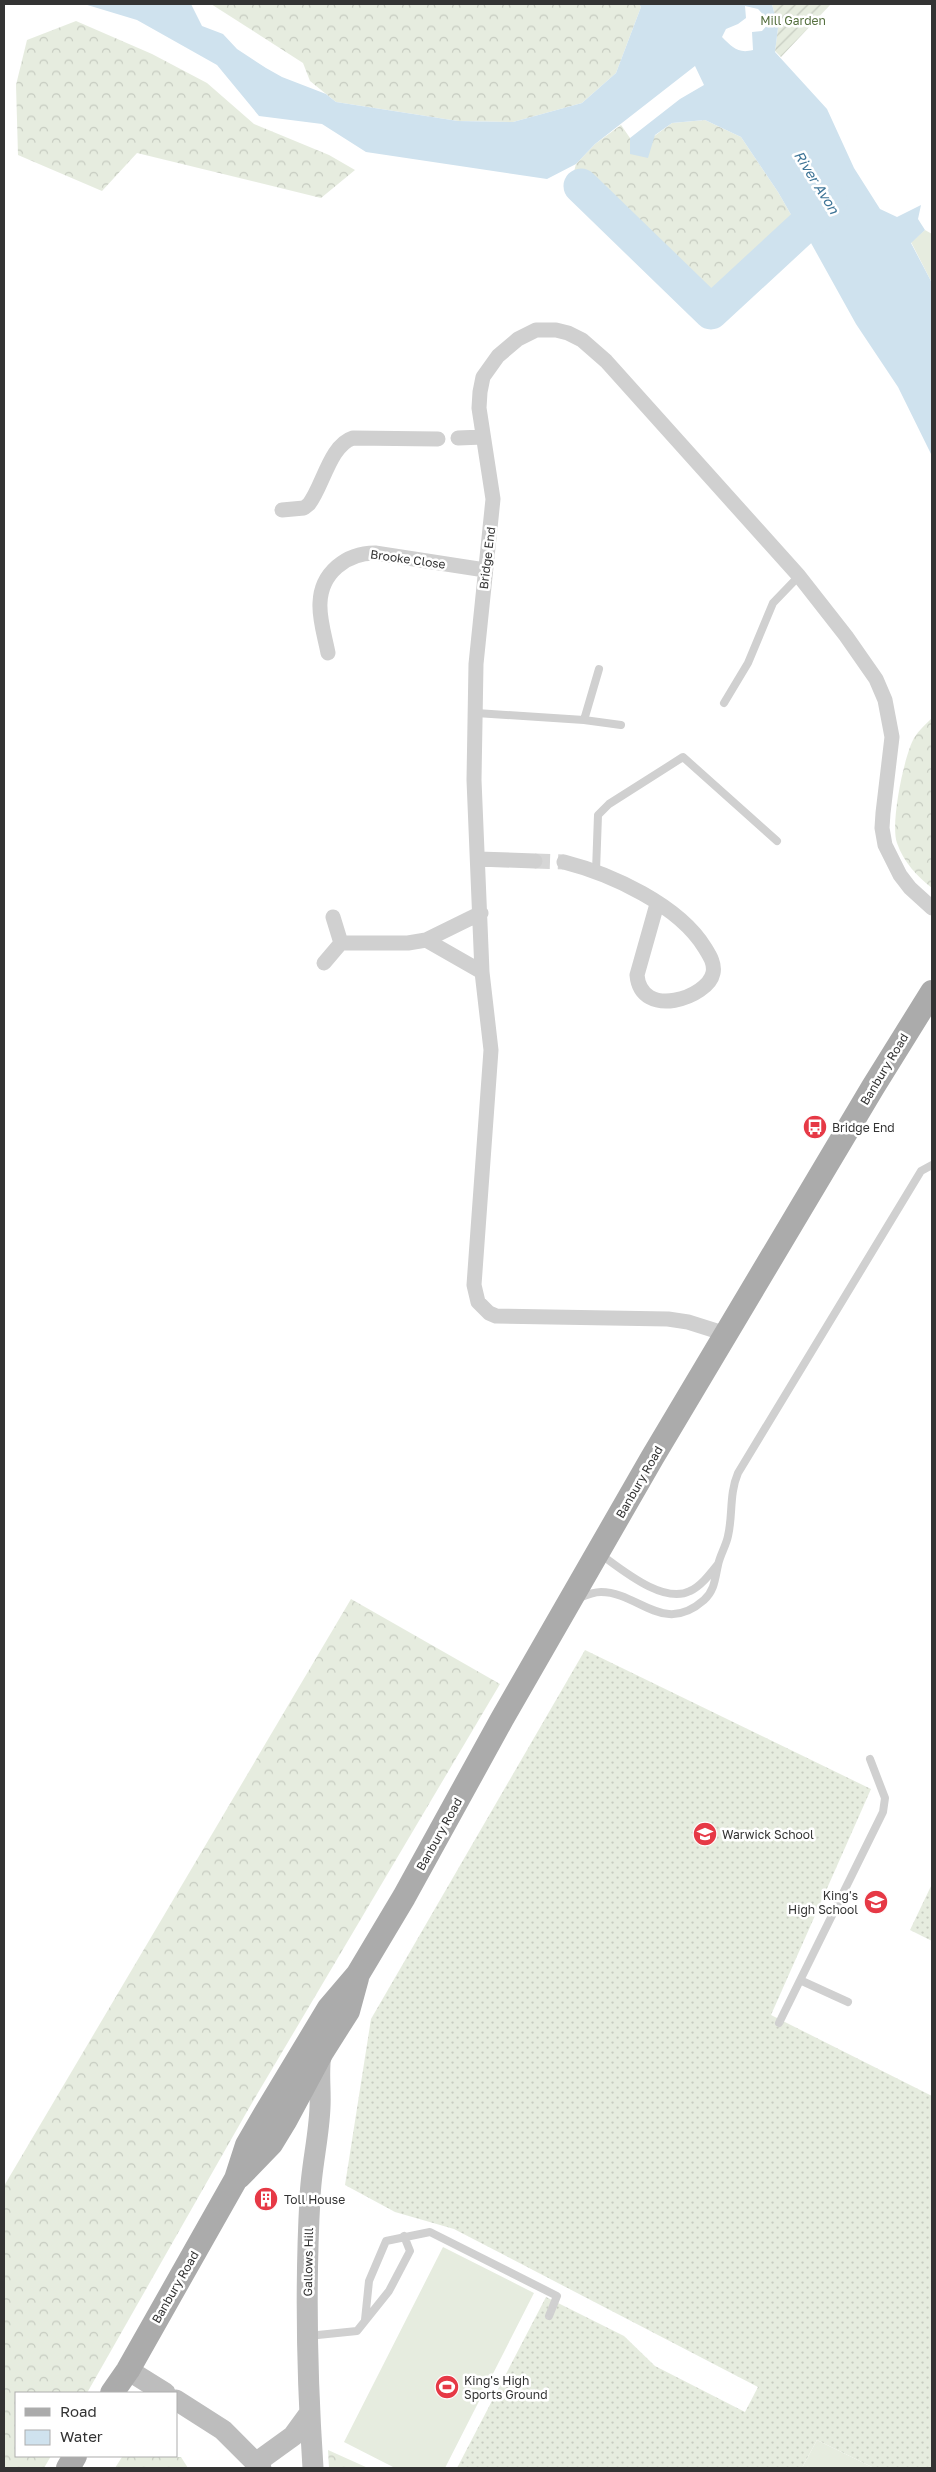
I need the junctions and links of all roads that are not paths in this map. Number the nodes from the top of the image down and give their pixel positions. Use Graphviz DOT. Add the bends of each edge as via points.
graph roads {
  1 [pos="483,437"];
  2 [pos="458,438"];
  3 [pos="438,439"];
  4 [pos="282,510"];
  5 [pos="485,570"];
  6 [pos="799,576"];
  7 [pos="328,653"];
  8 [pos="599,669"];
  9 [pos="724,703"];
  10 [pos="476,713"];
  11 [pos="584,720"];
  12 [pos="620,725"];
  13 [pos="776,841"];
  14 [pos="478,859"];
  15 [pos="535,861"];
  16 [pos="564,862"];
  17 [pos="596,871"];
  18 [pos="657,904"];
  19 [pos="932,908"];
  20 [pos="481,913"];
  21 [pos="333,917"];
  22 [pos="426,940"];
  23 [pos="341,943"];
  24 [pos="324,963"];
  25 [pos="482,972"];
  26 [pos="931,991"];
  27 [pos="932,1165"];
  28 [pos="726,1334"];
  29 [pos="598,1553"];
  30 [pos="718,1564"];
  31 [pos="570,1601"];
  32 [pos="870,1759"];
  33 [pos="358,1974"];
  34 [pos="802,1981"];
  35 [pos="848,2002"];
  36 [pos="780,2023"];
  37 [pos="322,2052"];
  38 [pos="236,2179"];
  39 [pos="404,2236"];
  40 [pos="548,2316"];
  41 [pos="365,2320"];
  42 [pos="306,2336"];
  43 [pos="128,2370"];
  44 [pos="113,2392"];
  45 [pos="163,2392"];
  46 [pos="178,2401"];
  47 [pos="309,2414"];
  48 [pos="74,2457"];
  49 [pos="259,2465"];
  50 [pos="68,2468"];
  51 [pos="312,2468"];
  1 -- 2 [label="street"];
  1 -- 5 [label="street, Bridge End" via="493,499"];
  1 -- 6 [label="street, Bridge End" via="480,392 483,377 493,361 506,347 529,332 568,333 582,340 606,361"];
  3 -- 4 [label="street" via="345,440 309,504 304,508"];
  5 -- 7 [label="street, Brooke Close" via="374,553 347,558 329,576 321,595"];
  5 -- 10 [label="street, Bridge End" via="476,664"];
  6 -- 9 [label="lane" via="773,603 748,663"];
  6 -- 19 [label="street, Bridge End" via="865,662 885,700 892,737 882,813 885,845 900,875"];
  8 -- 11 [label="lane"];
  10 -- 11 [label="lane"];
  10 -- 14 [label="street, Bridge End" via="474,780"];
  11 -- 12 [label="lane"];
  13 -- 17 [label="lane" via="683,757 609,804 598,815"];
  14 -- 15 [label="street"];
  14 -- 20 [label="street, Bridge End"];
  16 -- 17 [label="street"];
  17 -- 18 [label="street" via="641,892"];
  18 -- 18 [label="street" via="690,928 710,957 713,975 707,985 695,994 660,1001 645,996 638,987 638,975"];
  20 -- 22 [label="street"];
  20 -- 25 [label="street, Bridge End"];
  21 -- 23 [label="street"];
  22 -- 23 [label="street"];
  22 -- 25 [label="street"];
  23 -- 24 [label="street"];
  25 -- 28 [label="street, Bridge End" via="491,1050 476,1240 474,1285 478,1302 496,1316 668,1319"];
  26 -- 28 [label="main road, Banbury Road"];
  27 -- 30 [label="lane" via="921,1171 738,1473 733,1486 728,1536"];
  28 -- 29 [label="main road, Banbury Road"];
  29 -- 30 [label="lane" via="634,1578 658,1591 673,1594 689,1592"];
  29 -- 31 [label="main road, Banbury Road"];
  30 -- 31 [label="lane" via="708,1596 680,1613 662,1613 602,1592"];
  31 -- 33 [label="main road, Banbury Road"];
  32 -- 34 [label="lane" via="885,1798 883,1812"];
  33 -- 37 [label="main road, Banbury Road" via="348,2011"];
  33 -- 38 [label="main road, Banbury Road" via="329,2008 265,2114 247,2146"];
  34 -- 35 [label="lane"];
  34 -- 36 [label="lane"];
  37 -- 38 [label="main road, Banbury Road" via="271,2144"];
  37 -- 42 [label="street, Gallows Hill" via="320,2107 310,2196"];
  38 -- 43 [label="main road, Banbury Road"];
  39 -- 40 [label="lane" via="430,2232 557,2296"];
  39 -- 41 [label="lane" via="410,2251 389,2292"];
  39 -- 41 [label="lane" via="386,2241 369,2281"];
  41 -- 42 [label="lane" via="357,2330"];
  42 -- 47 [label="street, Gallows Hill"];
  43 -- 44 [label="main road, Banbury Road"];
  43 -- 45 [label="street"];
  46 -- 49 [label="street" via="224,2430"];
  47 -- 49 [label="street" via="288,2441"];
  47 -- 51 [label="street, Gallows Hill"];
  48 -- 50 [label="main road"];
}
